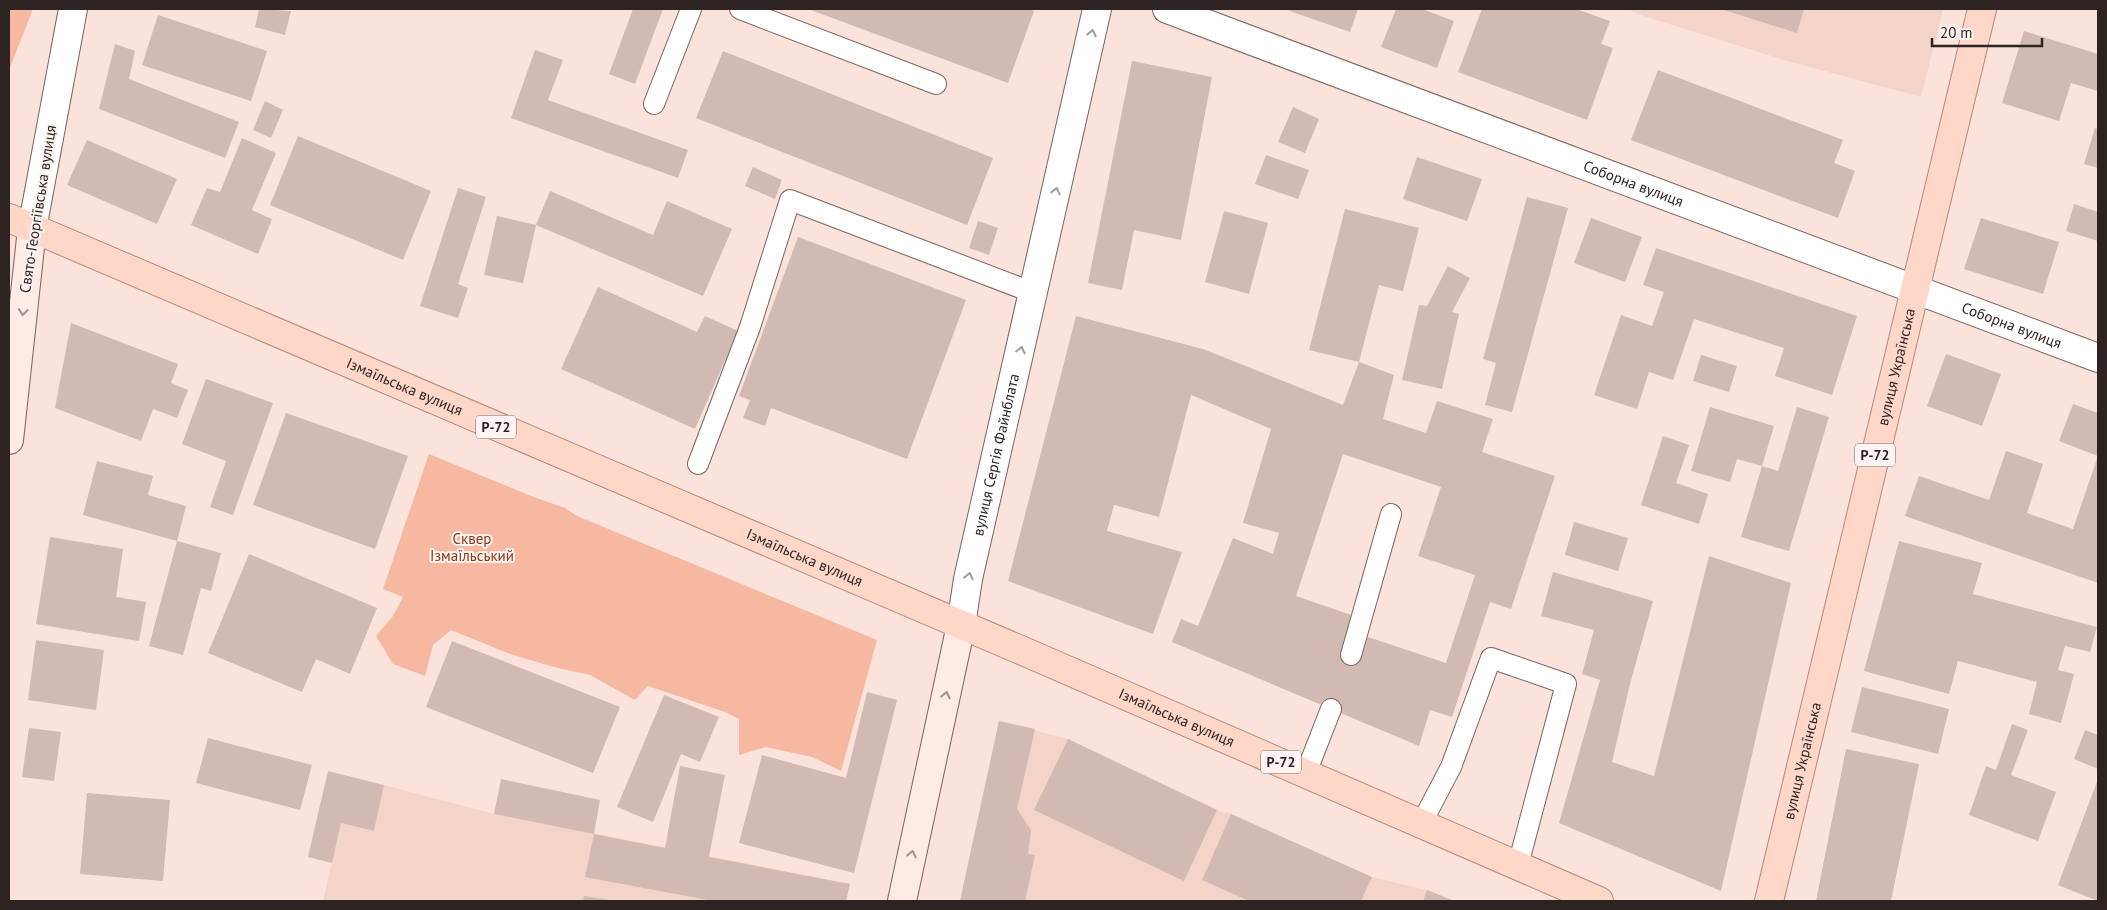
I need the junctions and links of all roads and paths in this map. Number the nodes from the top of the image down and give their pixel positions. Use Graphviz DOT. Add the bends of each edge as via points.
graph roads {
  1 [pos="73,9"];
  2 [pos="691,9"];
  3 [pos="740,9"];
  4 [pos="1097,9"];
  5 [pos="1167,9"];
  6 [pos="1982,9"];
  7 [pos="936,84"];
  8 [pos="654,104"];
  9 [pos="20,224"];
  10 [pos="1914,289"];
  11 [pos="1034,293"];
  12 [pos="2098,358"];
  13 [pos="9,440"];
  14 [pos="698,464"];
  15 [pos="1391,514"];
  16 [pos="961,624"];
  17 [pos="1350,655"];
  18 [pos="1331,709"];
  19 [pos="1306,773"];
  20 [pos="1421,824"];
  21 [pos="1518,865"];
  22 [pos="902,901"];
  23 [pos="1600,901"];
  24 [pos="1769,901"];
  1 -- 9 [label="street, Свято-Георгіївська вулиця"];
  2 -- 8 [label="lane"];
  3 -- 7 [label="lane"];
  11 -- 4 [label="street, вулиця Сергія Файнблата, one-way"];
  5 -- 10 [label="street, Соборна вулиця"];
  6 -- 10 [label="main road, вулиця Українська / Р-72"];
  9 -- 13 [label="street, Свято-Георгіївська вулиця, one-way"];
  9 -- 16 [label="main road, Ізмаїльська вулиця / Р-72"];
  10 -- 12 [label="street, Соборна вулиця"];
  10 -- 24 [label="main road, вулиця Українська / Р-72"];
  11 -- 14 [label="lane" via="790,200 750,328"];
  16 -- 11 [label="street, вулиця Сергія Файнблата, one-way" via="968,579"];
  15 -- 17 [label="lane"];
  16 -- 19 [label="main road, Ізмаїльська вулиця / Р-72"];
  22 -- 16 [label="street, вулиця Сергія Файнблата, one-way"];
  18 -- 19 [label="lane"];
  19 -- 20 [label="main road, Ізмаїльська вулиця / Р-72"];
  20 -- 21 [label="main road, Ізмаїльська вулиця / Р-72"];
  20 -- 21 [label="lane" via="1451,767 1491,658 1566,684"];
  21 -- 23 [label="main road, Ізмаїльська вулиця / Р-72"];
}
